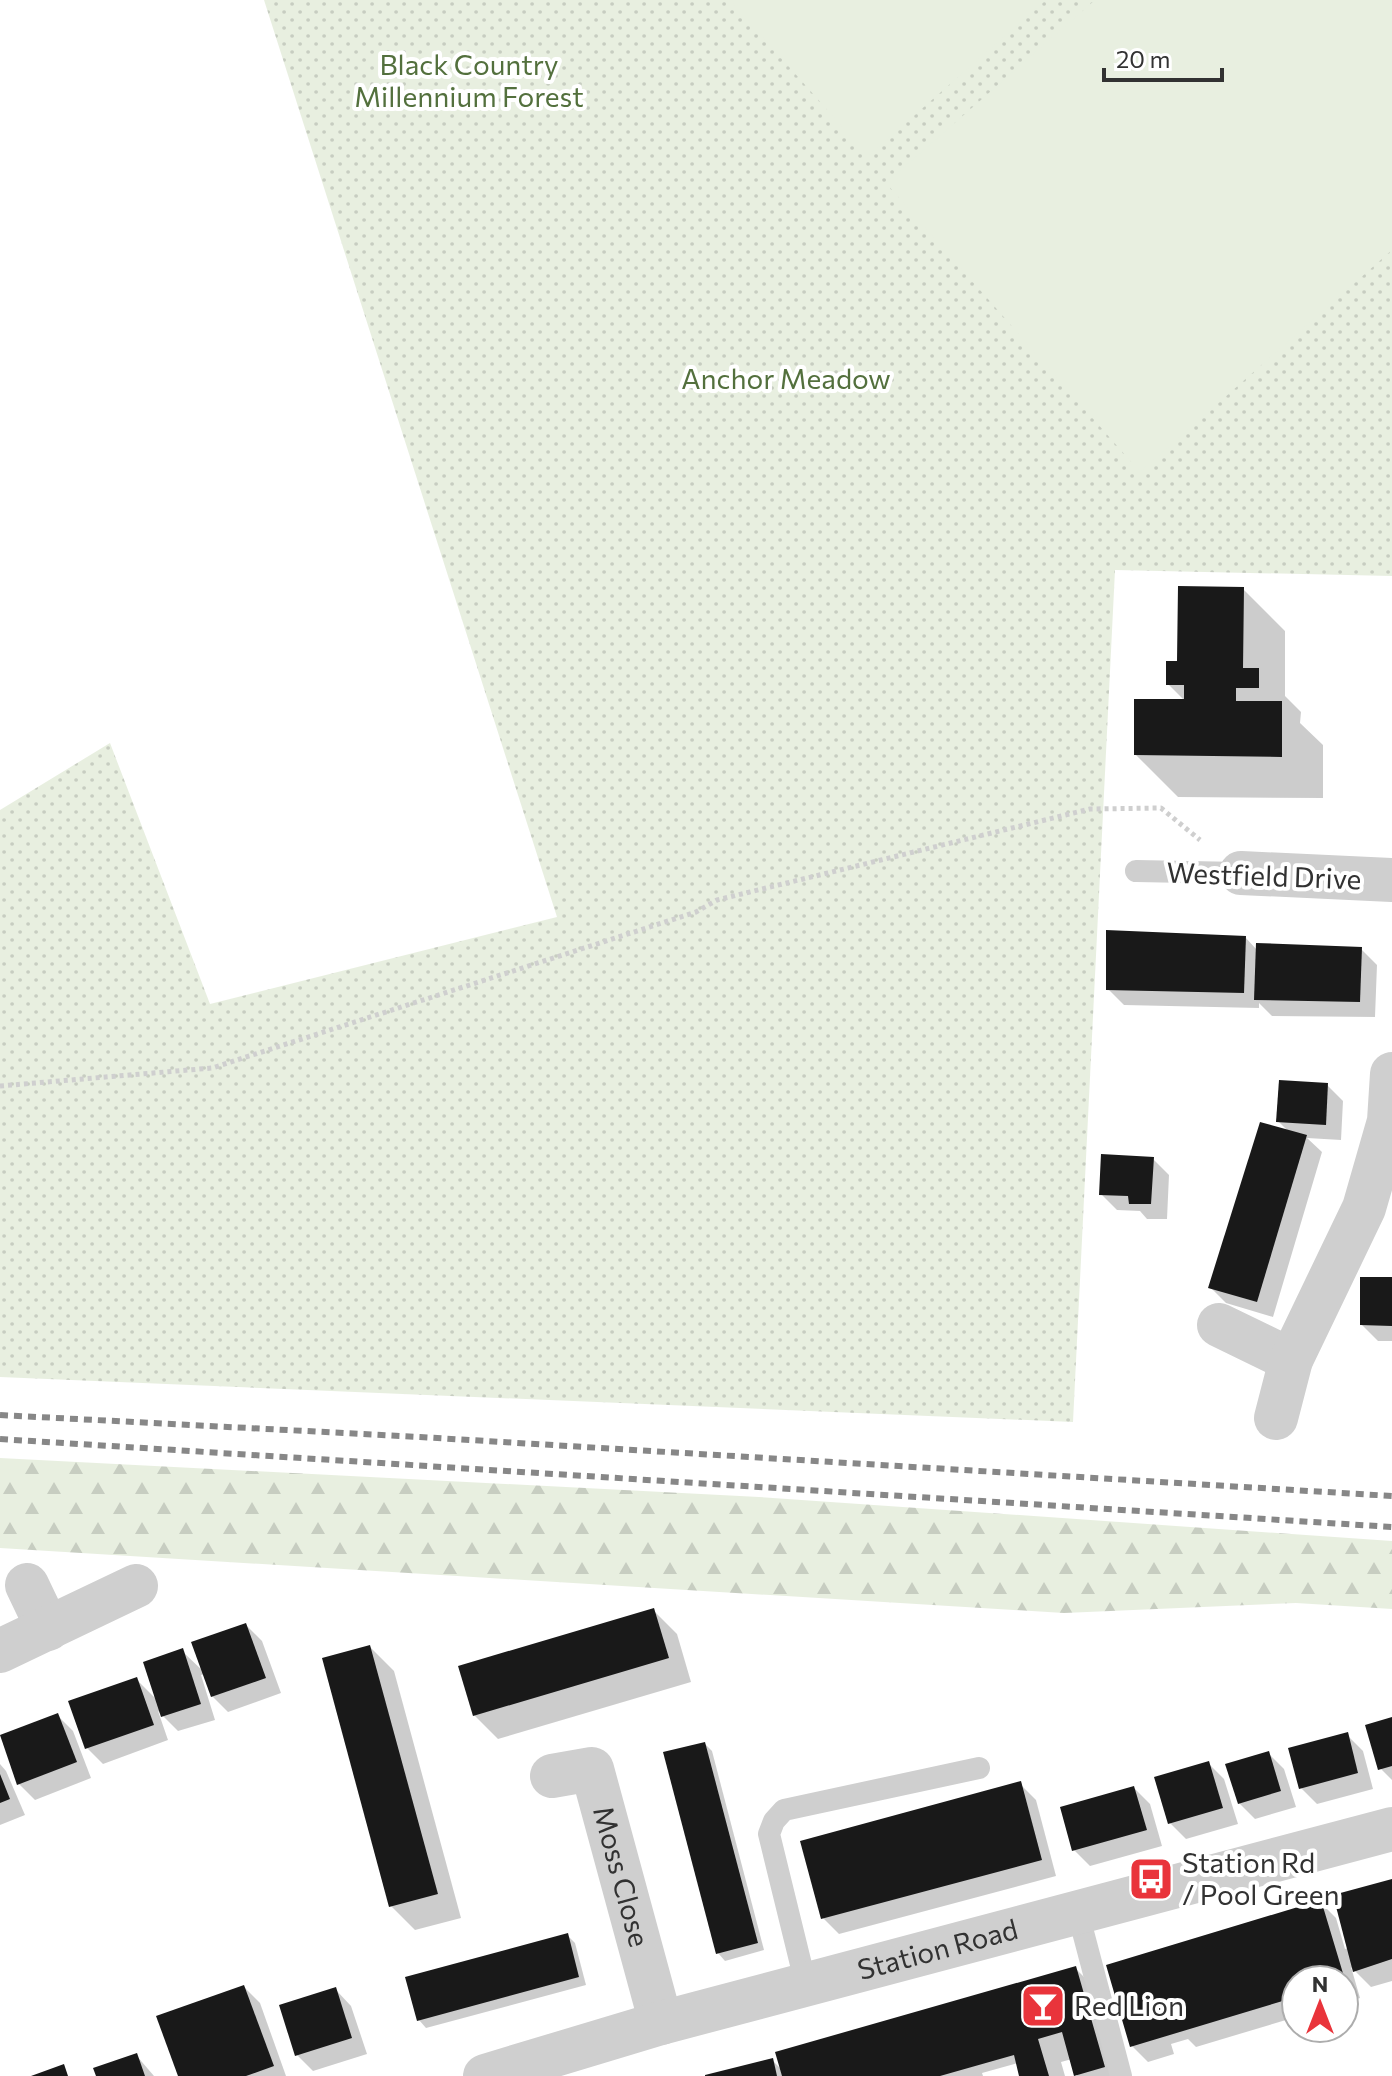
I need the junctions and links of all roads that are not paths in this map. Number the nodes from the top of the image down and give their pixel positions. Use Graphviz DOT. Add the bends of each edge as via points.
graph roads {
  1 [pos="1136,871"];
  2 [pos="1241,873"];
  3 [pos="1392,880"];
  4 [pos="1392,1074"];
  5 [pos="1378,1210"];
  6 [pos="1219,1325"];
  7 [pos="1291,1360"];
  8 [pos="1276,1418"];
  9 [pos="27,1585"];
  10 [pos="136,1586"];
  11 [pos="48,1629"];
  12 [pos="0,1651"];
  13 [pos="979,1768"];
  14 [pos="552,1776"];
  15 [pos="1392,1829"];
  16 [pos="1078,1913"];
  17 [pos="806,1985"];
  18 [pos="661,2023"];
  19 [pos="493,2075"];
  20 [pos="1121,2076"];
  1 -- 2 [label="lane, Westfield Drive"];
  2 -- 3 [label="street, Westfield Drive"];
  4 -- 5 [label="street"];
  5 -- 7 [label="street"];
  6 -- 7 [label="street"];
  7 -- 8 [label="street"];
  9 -- 11 [label="street"];
  10 -- 11 [label="street"];
  11 -- 12 [label="street"];
  13 -- 17 [label="lane" via="784,1810 774,1821 769,1834"];
  14 -- 18 [label="street, Moss Close" via="592,1769"];
  15 -- 16 [label="street, Station Road"];
  16 -- 17 [label="street, Station Road"];
  16 -- 20 [label="lane"];
  17 -- 18 [label="street, Station Road"];
  18 -- 19 [label="street, Station Road"];
}
